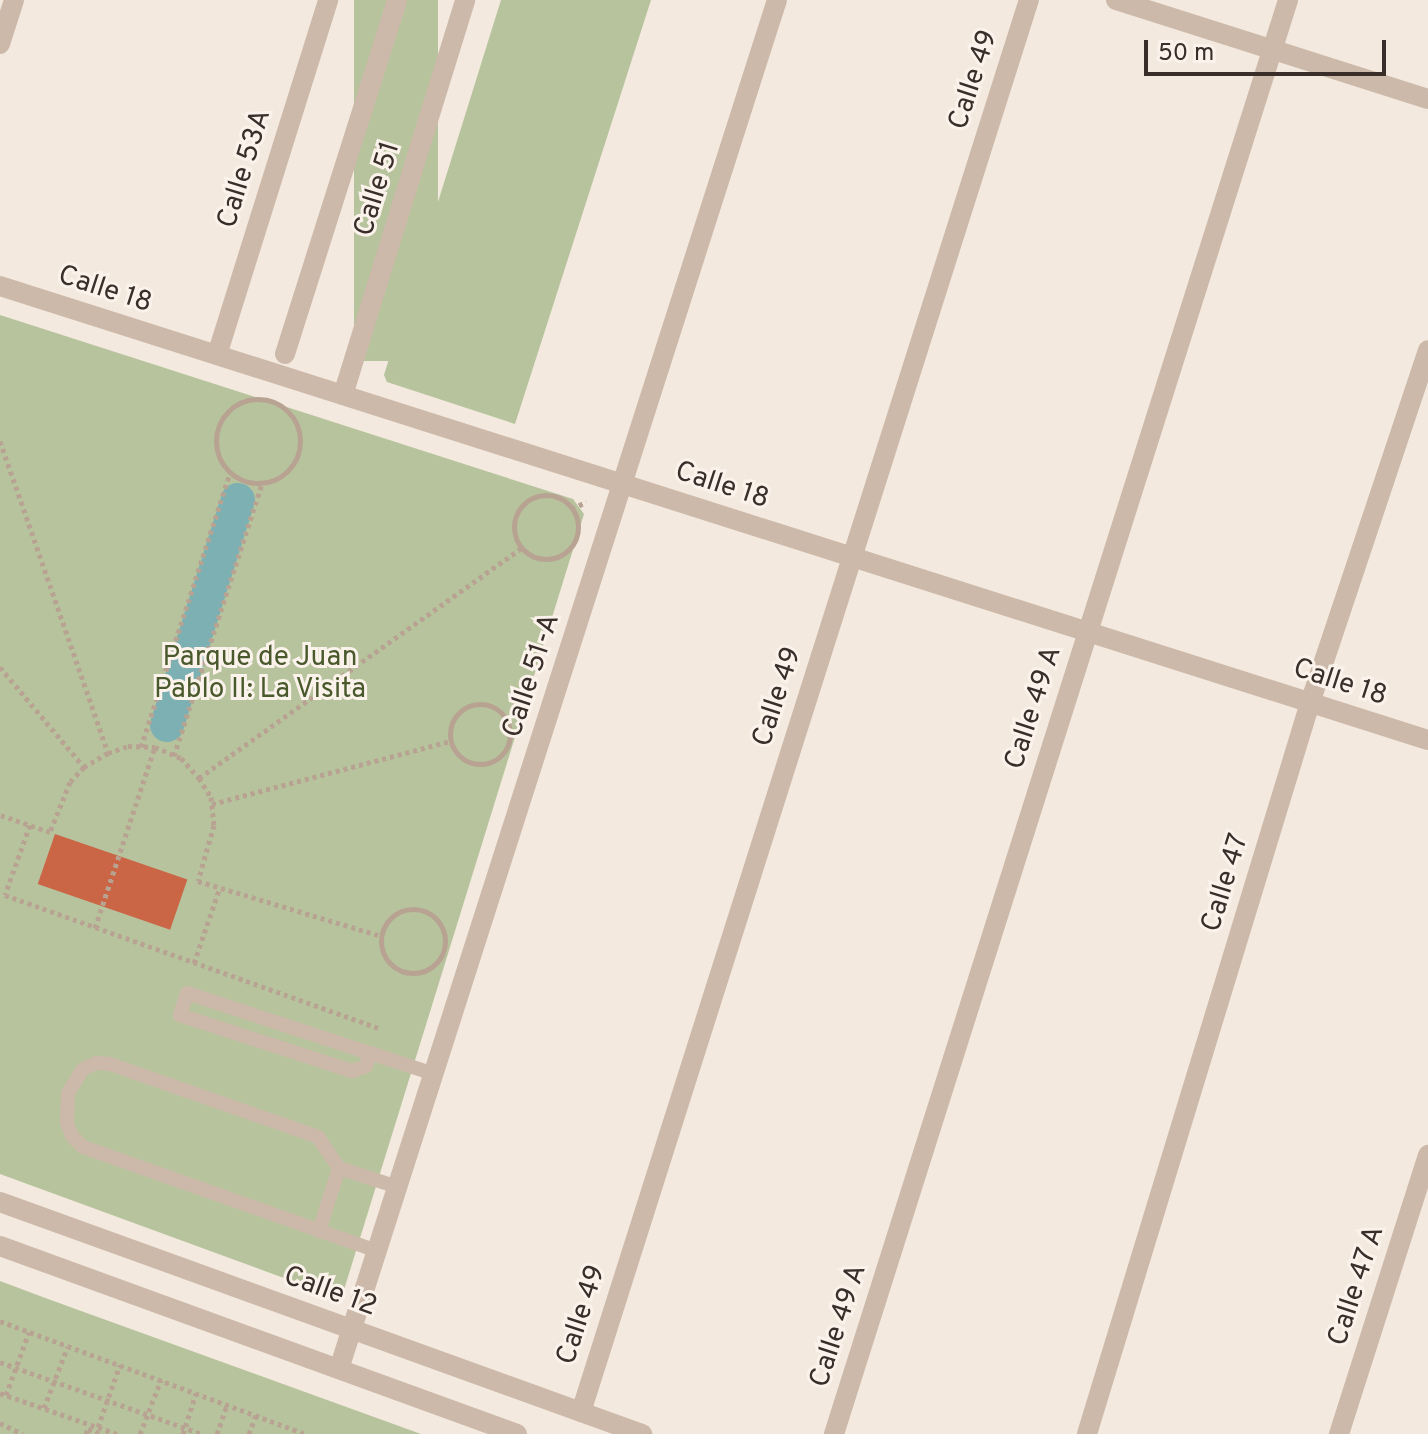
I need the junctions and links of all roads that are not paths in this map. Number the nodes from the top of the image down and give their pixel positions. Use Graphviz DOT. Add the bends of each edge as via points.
graph roads {
  1 [pos="14,0"];
  2 [pos="328,0"];
  3 [pos="397,0"];
  4 [pos="465,0"];
  5 [pos="777,0"];
  6 [pos="1029,0"];
  7 [pos="1116,0"];
  8 [pos="1288,0"];
  9 [pos="0,44"];
  10 [pos="1272,50"];
  11 [pos="1428,99"];
  12 [pos="0,286"];
  13 [pos="1428,350"];
  14 [pos="285,354"];
  15 [pos="217,355"];
  16 [pos="343,395"];
  17 [pos="622,484"];
  18 [pos="852,557"];
  19 [pos="1088,632"];
  20 [pos="1310,703"];
  21 [pos="1428,740"];
  22 [pos="370,1053"];
  23 [pos="434,1074"];
  24 [pos="1428,1155"];
  25 [pos="339,1168"];
  26 [pos="398,1187"];
  27 [pos="0,1202"];
  28 [pos="319,1231"];
  29 [pos="0,1246"];
  30 [pos="377,1251"];
  31 [pos="352,1329"];
  32 [pos="339,1369"];
  33 [pos="581,1412"];
  34 [pos="486,1429"];
  35 [pos="517,1434"];
  36 [pos="642,1434"];
  37 [pos="834,1434"];
  38 [pos="1087,1434"];
  39 [pos="1339,1434"];
  1 -- 9 [label="street"];
  2 -- 15 [label="street, Calle 53A"];
  3 -- 14 [label="street"];
  4 -- 16 [label="street, Calle 51"];
  5 -- 17 [label="street, Calle 51-A"];
  6 -- 18 [label="street, Calle 49"];
  7 -- 10 [label="street"];
  8 -- 10 [label="street, Calle 49 A"];
  10 -- 11 [label="street"];
  10 -- 19 [label="street, Calle 49 A"];
  12 -- 15 [label="street, Calle 18"];
  13 -- 20 [label="street, Calle 47"];
  15 -- 16 [label="street, Calle 18"];
  16 -- 17 [label="street, Calle 18"];
  17 -- 18 [label="street, Calle 18"];
  17 -- 23 [label="street, Calle 51-A"];
  18 -- 19 [label="street, Calle 18"];
  18 -- 33 [label="street, Calle 49"];
  19 -- 20 [label="street, Calle 18"];
  19 -- 37 [label="street, Calle 49 A"];
  20 -- 21 [label="street, Calle 18"];
  20 -- 38 [label="street, Calle 47"];
  22 -- 22 [label="lane" via="187,993 180,1015 352,1071 366,1066"];
  22 -- 23 [label="lane"];
  23 -- 26 [label="street, Calle 51-A"];
  24 -- 39 [label="street, Calle 47 A"];
  25 -- 26 [label="lane"];
  25 -- 28 [label="lane"];
  25 -- 28 [label="lane" via="318,1137 110,1064 83,1069 68,1093 67,1123 83,1147"];
  26 -- 30 [label="street, Calle 51-A"];
  27 -- 31 [label="street, Calle 12"];
  28 -- 30 [label="lane"];
  29 -- 32 [label="street"];
  30 -- 31 [label="street, Calle 51-A"];
  31 -- 32 [label="street, Calle 51-A"];
  31 -- 33 [label="street, Calle 12"];
  32 -- 34 [label="street"];
  33 -- 36 [label="street, Calle 12"];
  34 -- 35 [label="street"];
}
